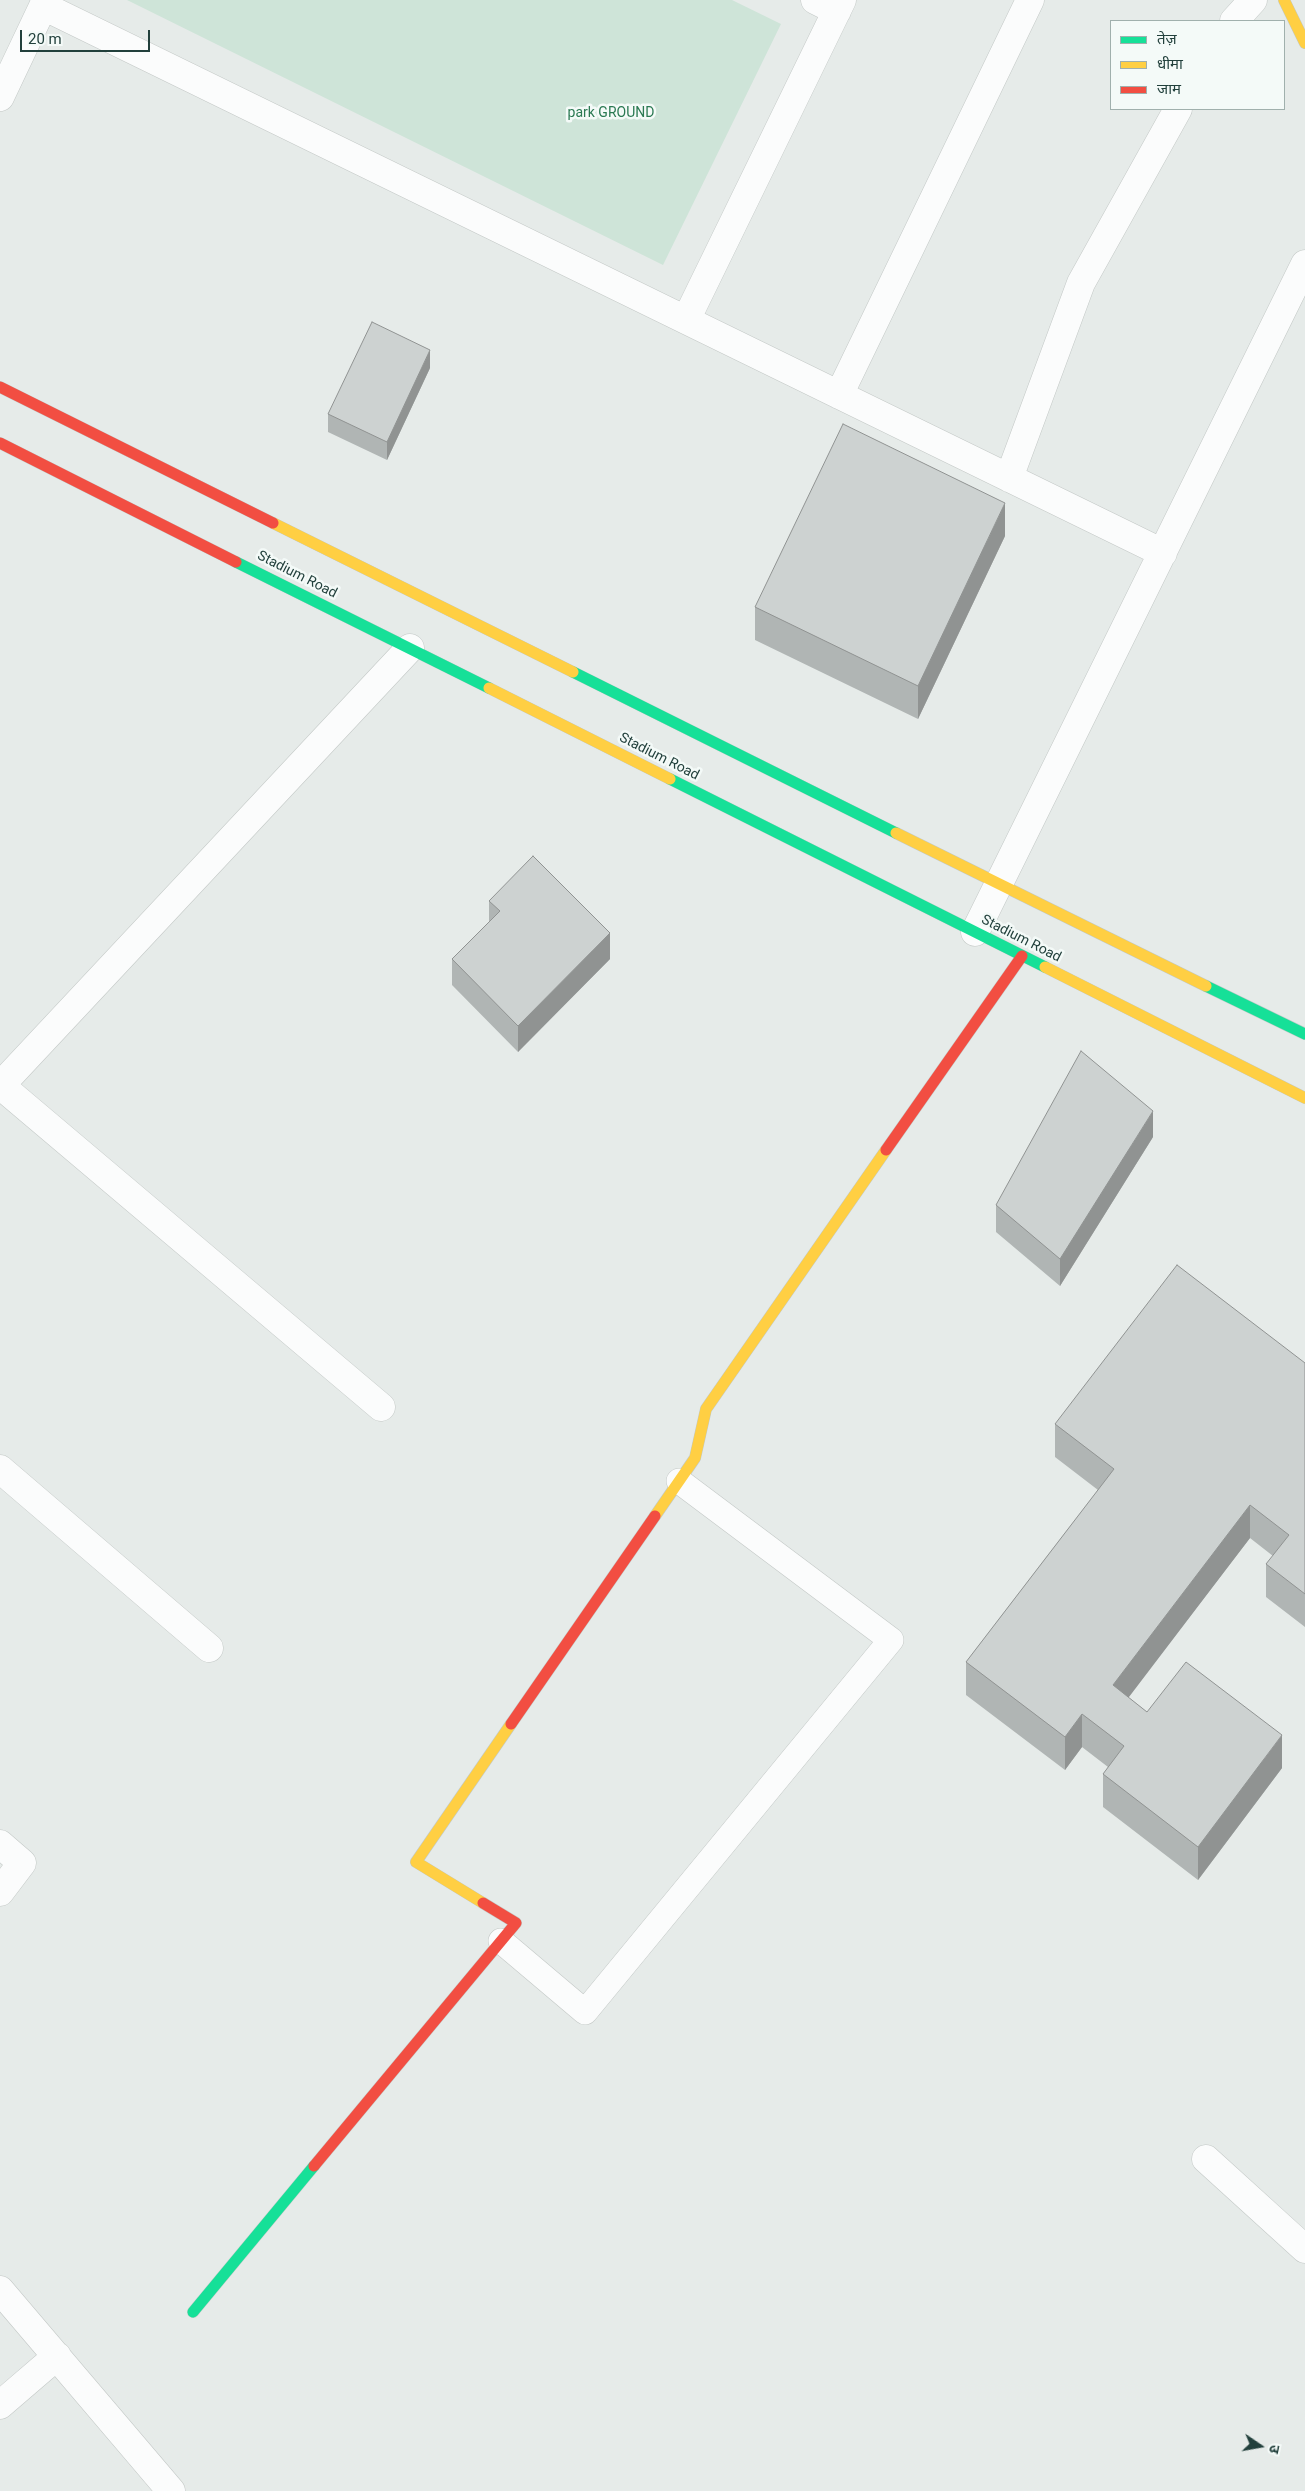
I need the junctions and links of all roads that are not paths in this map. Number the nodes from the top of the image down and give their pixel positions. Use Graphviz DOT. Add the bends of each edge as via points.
graph roads {
  1 [pos="1030,0"];
  2 [pos="1253,0"];
  3 [pos="1284,0"];
  4 [pos="44,3"];
  5 [pos="831,4"];
  6 [pos="1235,20"];
  7 [pos="1305,43"];
  8 [pos="0,97"];
  9 [pos="1177,110"];
  10 [pos="1305,264"];
  11 [pos="686,320"];
  12 [pos="0,387"];
  13 [pos="839,395"];
  14 [pos="0,443"];
  15 [pos="1009,478"];
  16 [pos="1163,553"];
  17 [pos="410,648"];
  18 [pos="1000,884"];
  19 [pos="975,932"];
  20 [pos="1022,956"];
  21 [pos="1305,1034"];
  22 [pos="0,1086"];
  23 [pos="1305,1098"];
  24 [pos="381,1407"];
  25 [pos="0,1469"];
  26 [pos="679,1481"];
  27 [pos="209,1648"];
  28 [pos="0,1844"];
  29 [pos="0,1892"];
  30 [pos="501,1942"];
  31 [pos="1206,2159"];
  32 [pos="1305,2249"];
  33 [pos="0,2290"];
  34 [pos="193,2312"];
  35 [pos="56,2356"];
  36 [pos="0,2405"];
  37 [pos="171,2491"];
  1 -- 13 [label="street"];
  2 -- 6 [label="street"];
  3 -- 7 [label="main road"];
  4 -- 8 [label="street"];
  4 -- 11 [label="street"];
  5 -- 11 [label="street"];
  9 -- 15 [label="street" via="1081,283"];
  10 -- 16 [label="street"];
  11 -- 13 [label="street"];
  12 -- 18 [label="main road"];
  13 -- 15 [label="street"];
  14 -- 17 [label="main road, Stadium Road"];
  15 -- 16 [label="street"];
  16 -- 18 [label="street"];
  17 -- 19 [label="main road, Stadium Road"];
  17 -- 22 [label="street"];
  18 -- 19 [label="street"];
  18 -- 21 [label="main road"];
  19 -- 20 [label="main road, Stadium Road"];
  20 -- 23 [label="main road, Stadium Road"];
  20 -- 26 [label="main road" via="706,1409 695,1458"];
  22 -- 24 [label="street"];
  25 -- 27 [label="street"];
  26 -- 30 [label="main road" via="416,1862 516,1923"];
  26 -- 30 [label="lane" via="891,1640 585,2012"];
  28 -- 29 [label="street" via="22,1863"];
  30 -- 34 [label="main road"];
  31 -- 32 [label="street"];
  33 -- 35 [label="street"];
  35 -- 36 [label="street"];
  35 -- 37 [label="street"];
}
